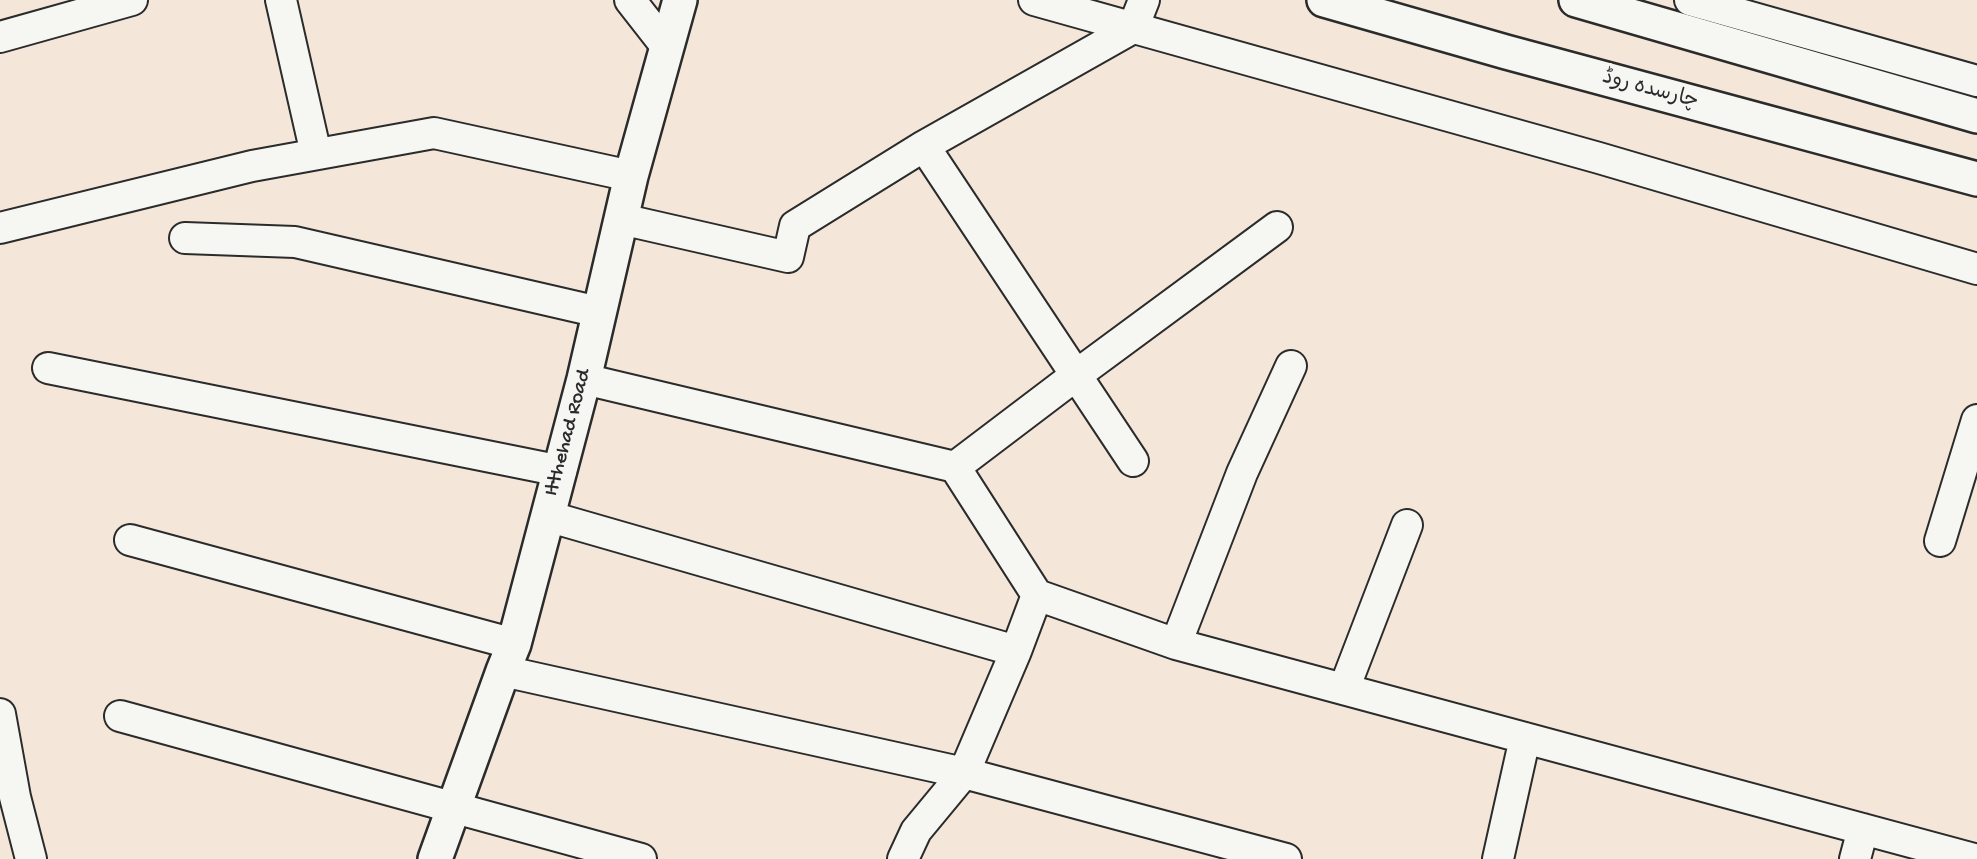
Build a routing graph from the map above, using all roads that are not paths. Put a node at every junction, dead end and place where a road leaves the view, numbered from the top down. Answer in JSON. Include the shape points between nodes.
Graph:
{"nodes":[{"id":1,"x":132,"y":0,"type":"edge"},
{"id":2,"x":280,"y":0,"type":"edge"},
{"id":3,"x":630,"y":0,"type":"edge"},
{"id":4,"x":680,"y":0,"type":"edge"},
{"id":5,"x":1034,"y":0,"type":"edge"},
{"id":6,"x":1144,"y":0,"type":"edge"},
{"id":7,"x":1324,"y":0,"type":"edge"},
{"id":8,"x":1576,"y":0,"type":"edge"},
{"id":9,"x":1690,"y":0,"type":"edge"},
{"id":10,"x":1133,"y":28,"type":"junction"},
{"id":11,"x":0,"y":37,"type":"edge"},
{"id":12,"x":666,"y":45,"type":"junction"},
{"id":13,"x":1977,"y":81,"type":"edge"},
{"id":14,"x":1977,"y":116,"type":"edge"},
{"id":15,"x":924,"y":146,"type":"junction"},
{"id":16,"x":316,"y":154,"type":"junction"},
{"id":17,"x":631,"y":176,"type":"junction"},
{"id":18,"x":1977,"y":178,"type":"edge"},
{"id":19,"x":621,"y":219,"type":"junction"},
{"id":20,"x":1277,"y":227,"type":"dead end"},
{"id":21,"x":0,"y":228,"type":"edge"},
{"id":22,"x":185,"y":238,"type":"dead end"},
{"id":23,"x":1977,"y":269,"type":"edge"},
{"id":24,"x":599,"y":312,"type":"junction"},
{"id":25,"x":1291,"y":366,"type":"dead end"},
{"id":26,"x":48,"y":368,"type":"dead end"},
{"id":27,"x":1075,"y":376,"type":"junction"},
{"id":28,"x":584,"y":379,"type":"junction"},
{"id":29,"x":1977,"y":420,"type":"edge"},
{"id":30,"x":1133,"y":461,"type":"dead end"},
{"id":31,"x":955,"y":467,"type":"junction"},
{"id":32,"x":561,"y":471,"type":"junction"},
{"id":33,"x":547,"y":516,"type":"junction"},
{"id":34,"x":1407,"y":525,"type":"dead end"},
{"id":35,"x":130,"y":540,"type":"dead end"},
{"id":36,"x":1940,"y":541,"type":"dead end"},
{"id":37,"x":1037,"y":595,"type":"junction"},
{"id":38,"x":1176,"y":644,"type":"junction"},
{"id":39,"x":1016,"y":651,"type":"junction"},
{"id":40,"x":508,"y":657,"type":"junction"},
{"id":41,"x":1344,"y":690,"type":"junction"},
{"id":42,"x":0,"y":714,"type":"edge"},
{"id":43,"x":120,"y":716,"type":"dead end"},
{"id":44,"x":1525,"y":738,"type":"junction"},
{"id":45,"x":964,"y":773,"type":"junction"},
{"id":46,"x":7,"y":799,"type":"edge"},
{"id":47,"x":453,"y":809,"type":"junction"},
{"id":48,"x":1863,"y":829,"type":"junction"},
{"id":49,"x":31,"y":859,"type":"edge"},
{"id":50,"x":435,"y":859,"type":"edge"},
{"id":51,"x":641,"y":859,"type":"edge"},
{"id":52,"x":903,"y":859,"type":"edge"},
{"id":53,"x":1286,"y":859,"type":"edge"},
{"id":54,"x":1498,"y":859,"type":"edge"},
{"id":55,"x":1855,"y":859,"type":"edge"},
{"id":56,"x":1974,"y":859,"type":"edge"}],
"edges":[{"from":1,"to":11,"type":"street"},
{"from":2,"to":16,"type":"street"},
{"from":3,"to":12,"type":"street"},
{"from":4,"to":12,"type":"main road","name":"Itthehad Road"},
{"from":5,"to":10,"type":"street"},
{"from":6,"to":10,"type":"street"},
{"from":7,"to":18,"type":"main road","name":"چارسدہ روڈ"},
{"from":8,"to":14,"type":"main road"},
{"from":9,"to":13,"type":"street"},
{"from":10,"to":15,"type":"street"},
{"from":10,"to":23,"type":"street"},
{"from":12,"to":17,"type":"main road","name":"Itthehad Road"},
{"from":15,"to":19,"type":"street","via":[[795,226],[788,257]]},
{"from":15,"to":27,"type":"street"},
{"from":16,"to":17,"type":"street","via":[[434,133]]},
{"from":16,"to":21,"type":"street"},
{"from":17,"to":19,"type":"main road","name":"Itthehad Road"},
{"from":19,"to":24,"type":"main road","name":"Itthehad Road"},
{"from":20,"to":27,"type":"street"},
{"from":22,"to":24,"type":"street","via":[[295,242]]},
{"from":24,"to":28,"type":"main road","name":"Itthehad Road"},
{"from":25,"to":38,"type":"street","via":[[1242,473]]},
{"from":26,"to":32,"type":"street"},
{"from":27,"to":30,"type":"street"},
{"from":27,"to":31,"type":"street"},
{"from":28,"to":31,"type":"street"},
{"from":28,"to":32,"type":"main road","name":"Itthehad Road"},
{"from":29,"to":36,"type":"street"},
{"from":31,"to":37,"type":"street"},
{"from":32,"to":33,"type":"main road","name":"Itthehad Road"},
{"from":33,"to":39,"type":"street"},
{"from":33,"to":40,"type":"main road","name":"Itthehad Road"},
{"from":34,"to":41,"type":"street"},
{"from":35,"to":40,"type":"street"},
{"from":37,"to":38,"type":"street"},
{"from":37,"to":39,"type":"street"},
{"from":38,"to":41,"type":"street"},
{"from":39,"to":45,"type":"street"},
{"from":40,"to":45,"type":"street"},
{"from":40,"to":47,"type":"main road","name":"Itthehad Road"},
{"from":41,"to":44,"type":"street"},
{"from":42,"to":46,"type":"street"},
{"from":43,"to":47,"type":"street"},
{"from":44,"to":48,"type":"street"},
{"from":44,"to":54,"type":"street"},
{"from":45,"to":52,"type":"street","via":[[916,831]]},
{"from":45,"to":53,"type":"street"},
{"from":46,"to":49,"type":"street"},
{"from":47,"to":50,"type":"main road","name":"Itthehad Road"},
{"from":47,"to":51,"type":"street"},
{"from":48,"to":55,"type":"street"},
{"from":48,"to":56,"type":"street"}]}
